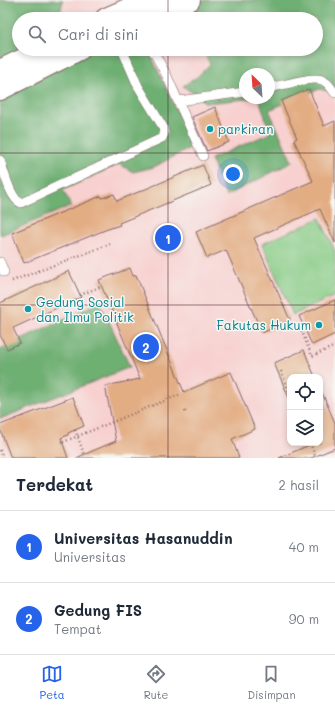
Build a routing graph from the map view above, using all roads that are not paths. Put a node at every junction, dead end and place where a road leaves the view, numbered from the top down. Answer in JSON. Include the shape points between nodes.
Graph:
{"nodes":[{"id":1,"x":186,"y":0,"type":"edge"},
{"id":2,"x":139,"y":10,"type":"edge"},
{"id":3,"x":31,"y":56,"type":"edge"},
{"id":4,"x":65,"y":56,"type":"edge"},
{"id":5,"x":125,"y":56,"type":"edge"},
{"id":6,"x":156,"y":56,"type":"edge"},
{"id":7,"x":0,"y":71,"type":"edge"},
{"id":8,"x":275,"y":87,"type":"edge"},
{"id":9,"x":0,"y":89,"type":"edge"},
{"id":10,"x":239,"y":93,"type":"edge"},
{"id":11,"x":335,"y":93,"type":"edge"},
{"id":12,"x":178,"y":101,"type":"junction"},
{"id":13,"x":203,"y":156,"type":"dead end"},
{"id":14,"x":0,"y":160,"type":"edge"},
{"id":15,"x":0,"y":262,"type":"edge"},
{"id":16,"x":4,"y":272,"type":"dead end"}],
"edges":[{"from":1,"to":2,"type":"street"},
{"from":3,"to":7,"type":"street"},
{"from":4,"to":9,"type":"street"},
{"from":5,"to":14,"type":"lane","via":[[138,86],[163,127],[162,138],[21,203],[13,197]]},
{"from":6,"to":12,"type":"lane"},
{"from":8,"to":11,"type":"lane","via":[[320,79]]},
{"from":10,"to":12,"type":"lane"},
{"from":12,"to":13,"type":"lane"},
{"from":15,"to":16,"type":"lane"}]}
